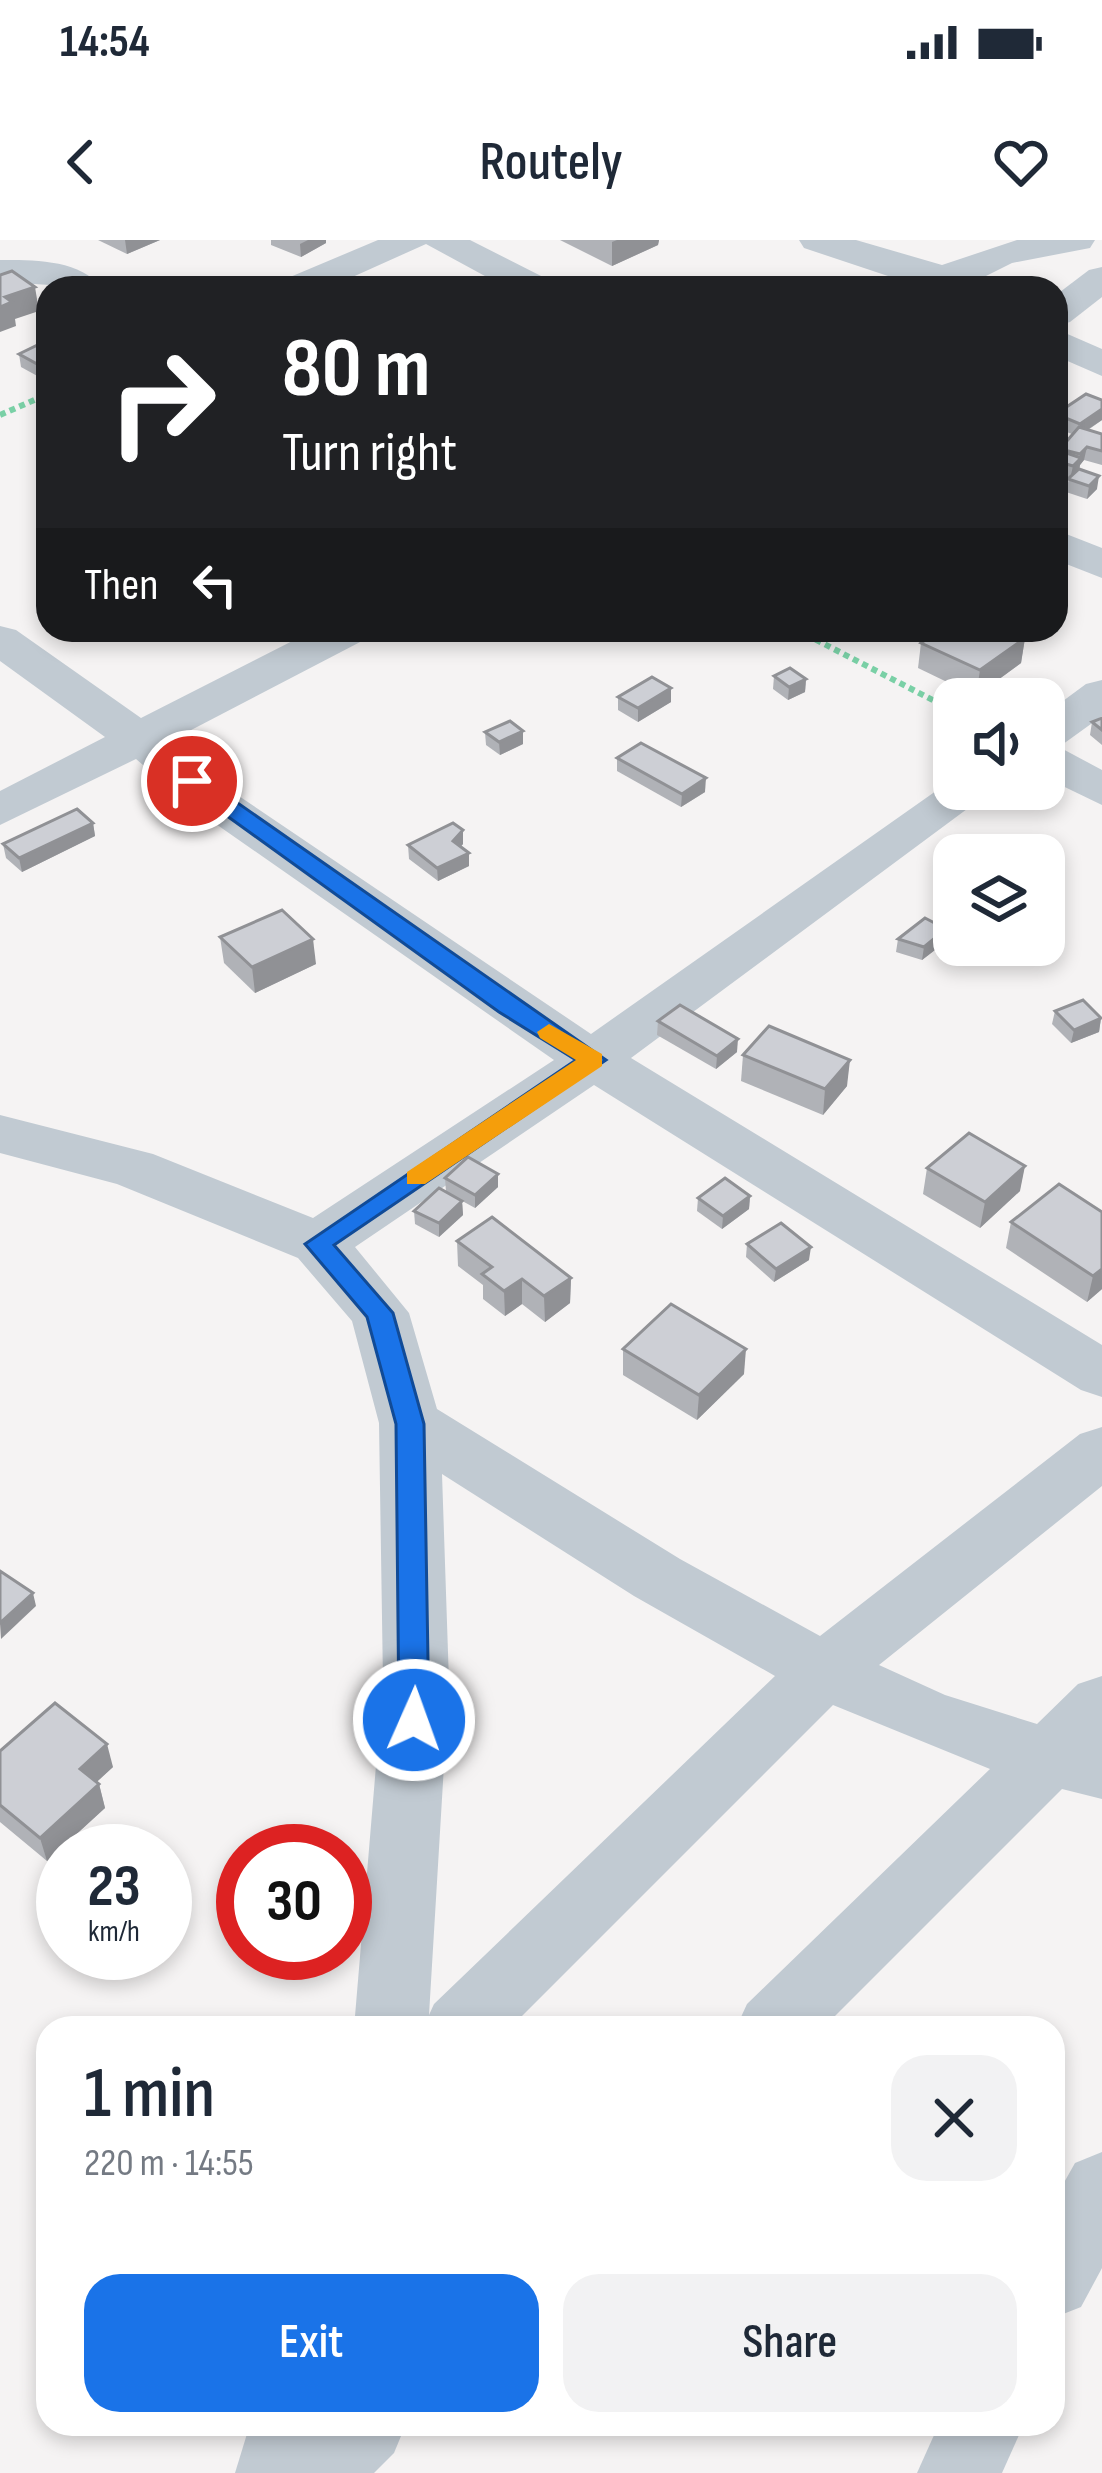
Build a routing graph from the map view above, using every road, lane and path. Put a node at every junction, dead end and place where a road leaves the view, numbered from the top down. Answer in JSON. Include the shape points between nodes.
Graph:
{"nodes":[{"id":1,"x":410,"y":240,"type":"edge"},
{"id":2,"x":442,"y":240,"type":"edge"},
{"id":3,"x":817,"y":240,"type":"edge"},
{"id":4,"x":1077,"y":240,"type":"edge"},
{"id":5,"x":0,"y":271,"type":"edge"},
{"id":6,"x":54,"y":276,"type":"edge"},
{"id":7,"x":324,"y":276,"type":"edge"},
{"id":8,"x":512,"y":276,"type":"edge"},
{"id":9,"x":923,"y":276,"type":"edge"},
{"id":10,"x":958,"y":276,"type":"edge"},
{"id":11,"x":1102,"y":278,"type":"edge"},
{"id":12,"x":1068,"y":305,"type":"edge"},
{"id":13,"x":1068,"y":347,"type":"edge"},
{"id":14,"x":1102,"y":364,"type":"edge"},
{"id":15,"x":36,"y":399,"type":"edge"},
{"id":16,"x":0,"y":415,"type":"edge"},
{"id":17,"x":1068,"y":549,"type":"edge"},
{"id":18,"x":1102,"y":565,"type":"edge"},
{"id":19,"x":0,"y":640,"type":"edge"},
{"id":20,"x":325,"y":642,"type":"edge"},
{"id":21,"x":820,"y":642,"type":"edge"},
{"id":22,"x":1102,"y":694,"type":"edge"},
{"id":23,"x":933,"y":700,"type":"edge"},
{"id":24,"x":1065,"y":721,"type":"edge"},
{"id":25,"x":138,"y":739,"type":"junction"},
{"id":26,"x":1065,"y":770,"type":"edge"},
{"id":27,"x":1102,"y":790,"type":"edge"},
{"id":28,"x":0,"y":810,"type":"edge"},
{"id":29,"x":940,"y":810,"type":"edge"},
{"id":30,"x":593,"y":1060,"type":"junction"},
{"id":31,"x":0,"y":1134,"type":"edge"},
{"id":32,"x":318,"y":1244,"type":"junction"},
{"id":33,"x":1102,"y":1374,"type":"edge"},
{"id":34,"x":410,"y":1424,"type":"junction"},
{"id":35,"x":1102,"y":1451,"type":"edge"},
{"id":36,"x":822,"y":1673,"type":"junction"},
{"id":37,"x":1102,"y":1705,"type":"edge"},
{"id":38,"x":1076,"y":1765,"type":"edge"},
{"id":39,"x":393,"y":2016,"type":"edge"},
{"id":40,"x":472,"y":2016,"type":"edge"},
{"id":41,"x":787,"y":2016,"type":"edge"},
{"id":42,"x":1102,"y":2190,"type":"edge"},
{"id":43,"x":1065,"y":2257,"type":"edge"},
{"id":44,"x":288,"y":2436,"type":"edge"},
{"id":45,"x":352,"y":2436,"type":"edge"},
{"id":46,"x":977,"y":2436,"type":"edge"},
{"id":47,"x":277,"y":2473,"type":"edge"},
{"id":48,"x":314,"y":2473,"type":"edge"},
{"id":49,"x":959,"y":2473,"type":"edge"}],
"edges":[{"from":1,"to":7,"type":"street"},
{"from":2,"to":8,"type":"street"},
{"from":3,"to":9,"type":"street"},
{"from":4,"to":10,"type":"street","via":[[1002,254]]},
{"from":5,"to":6,"type":"street"},
{"from":11,"to":12,"type":"street"},
{"from":13,"to":14,"type":"street"},
{"from":15,"to":16,"type":"path"},
{"from":17,"to":18,"type":"street"},
{"from":19,"to":25,"type":"street"},
{"from":20,"to":25,"type":"street"},
{"from":21,"to":23,"type":"path"},
{"from":22,"to":24,"type":"street"},
{"from":25,"to":28,"type":"street"},
{"from":25,"to":30,"type":"street","via":[[211,799]]},
{"from":26,"to":27,"type":"street"},
{"from":29,"to":30,"type":"street"},
{"from":30,"to":32,"type":"street"},
{"from":30,"to":33,"type":"street"},
{"from":31,"to":32,"type":"street","via":[[133,1168]]},
{"from":32,"to":34,"type":"street","via":[[379,1313]]},
{"from":34,"to":36,"type":"street"},
{"from":34,"to":39,"type":"street","via":[[416,1682]]},
{"from":35,"to":36,"type":"street"},
{"from":36,"to":38,"type":"street"},
{"from":36,"to":40,"type":"street"},
{"from":37,"to":38,"type":"street"},
{"from":38,"to":41,"type":"street"},
{"from":42,"to":43,"type":"street"},
{"from":44,"to":47,"type":"street"},
{"from":45,"to":48,"type":"street"},
{"from":46,"to":49,"type":"street"}]}
